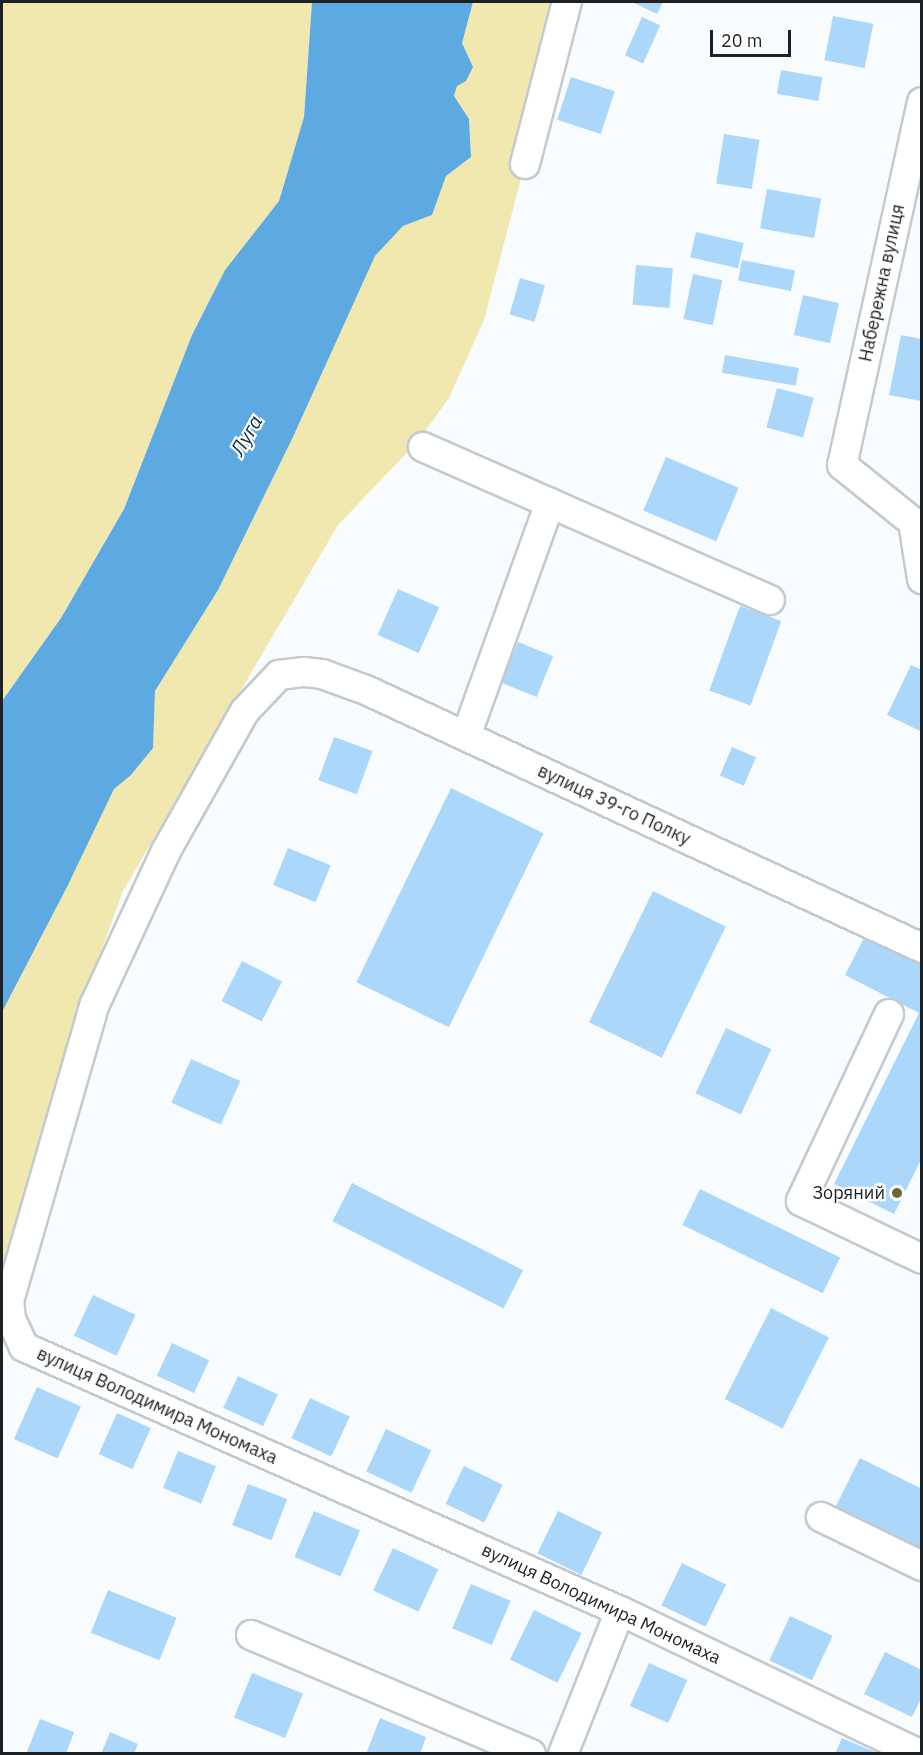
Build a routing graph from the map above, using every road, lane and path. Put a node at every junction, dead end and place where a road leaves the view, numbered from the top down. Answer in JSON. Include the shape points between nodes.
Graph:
{"nodes":[{"id":1,"x":567,"y":2,"type":"edge"},
{"id":2,"x":921,"y":102,"type":"edge"},
{"id":3,"x":525,"y":164,"type":"dead end"},
{"id":4,"x":423,"y":447,"type":"dead end"},
{"id":5,"x":550,"y":503,"type":"junction"},
{"id":6,"x":921,"y":579,"type":"edge"},
{"id":7,"x":770,"y":600,"type":"dead end"},
{"id":8,"x":304,"y":672,"type":"joint"},
{"id":9,"x":466,"y":736,"type":"junction"},
{"id":10,"x":921,"y":948,"type":"edge"},
{"id":11,"x":889,"y":1014,"type":"dead end"},
{"id":12,"x":921,"y":1259,"type":"edge"},
{"id":13,"x":821,"y":1518,"type":"dead end"},
{"id":14,"x":921,"y":1566,"type":"edge"},
{"id":15,"x":621,"y":1611,"type":"junction"},
{"id":16,"x":251,"y":1635,"type":"dead end"},
{"id":17,"x":531,"y":1754,"type":"edge"},
{"id":18,"x":562,"y":1754,"type":"edge"},
{"id":19,"x":919,"y":1754,"type":"edge"}],
"edges":[{"from":1,"to":3,"type":"street"},
{"from":2,"to":6,"type":"street","name":"Набережна вулиця","via":[[842,465],[913,522]]},
{"from":4,"to":5,"type":"street"},
{"from":5,"to":7,"type":"street"},
{"from":5,"to":9,"type":"street"},
{"from":8,"to":9,"type":"street","name":"вулиця 39-го Полку","via":[[322,674],[366,690]]},
{"from":8,"to":15,"type":"street","name":"вулиця Володимира Мономаха","via":[[279,675],[246,711],[166,851],[95,1004],[9,1301],[11,1319],[24,1347]]},
{"from":9,"to":10,"type":"street","name":"вулиця 39-го Полку"},
{"from":11,"to":12,"type":"street","via":[[801,1201]]},
{"from":13,"to":14,"type":"street"},
{"from":15,"to":18,"type":"street"},
{"from":15,"to":19,"type":"street","name":"вулиця Володимира Мономаха"},
{"from":16,"to":17,"type":"street"}]}
